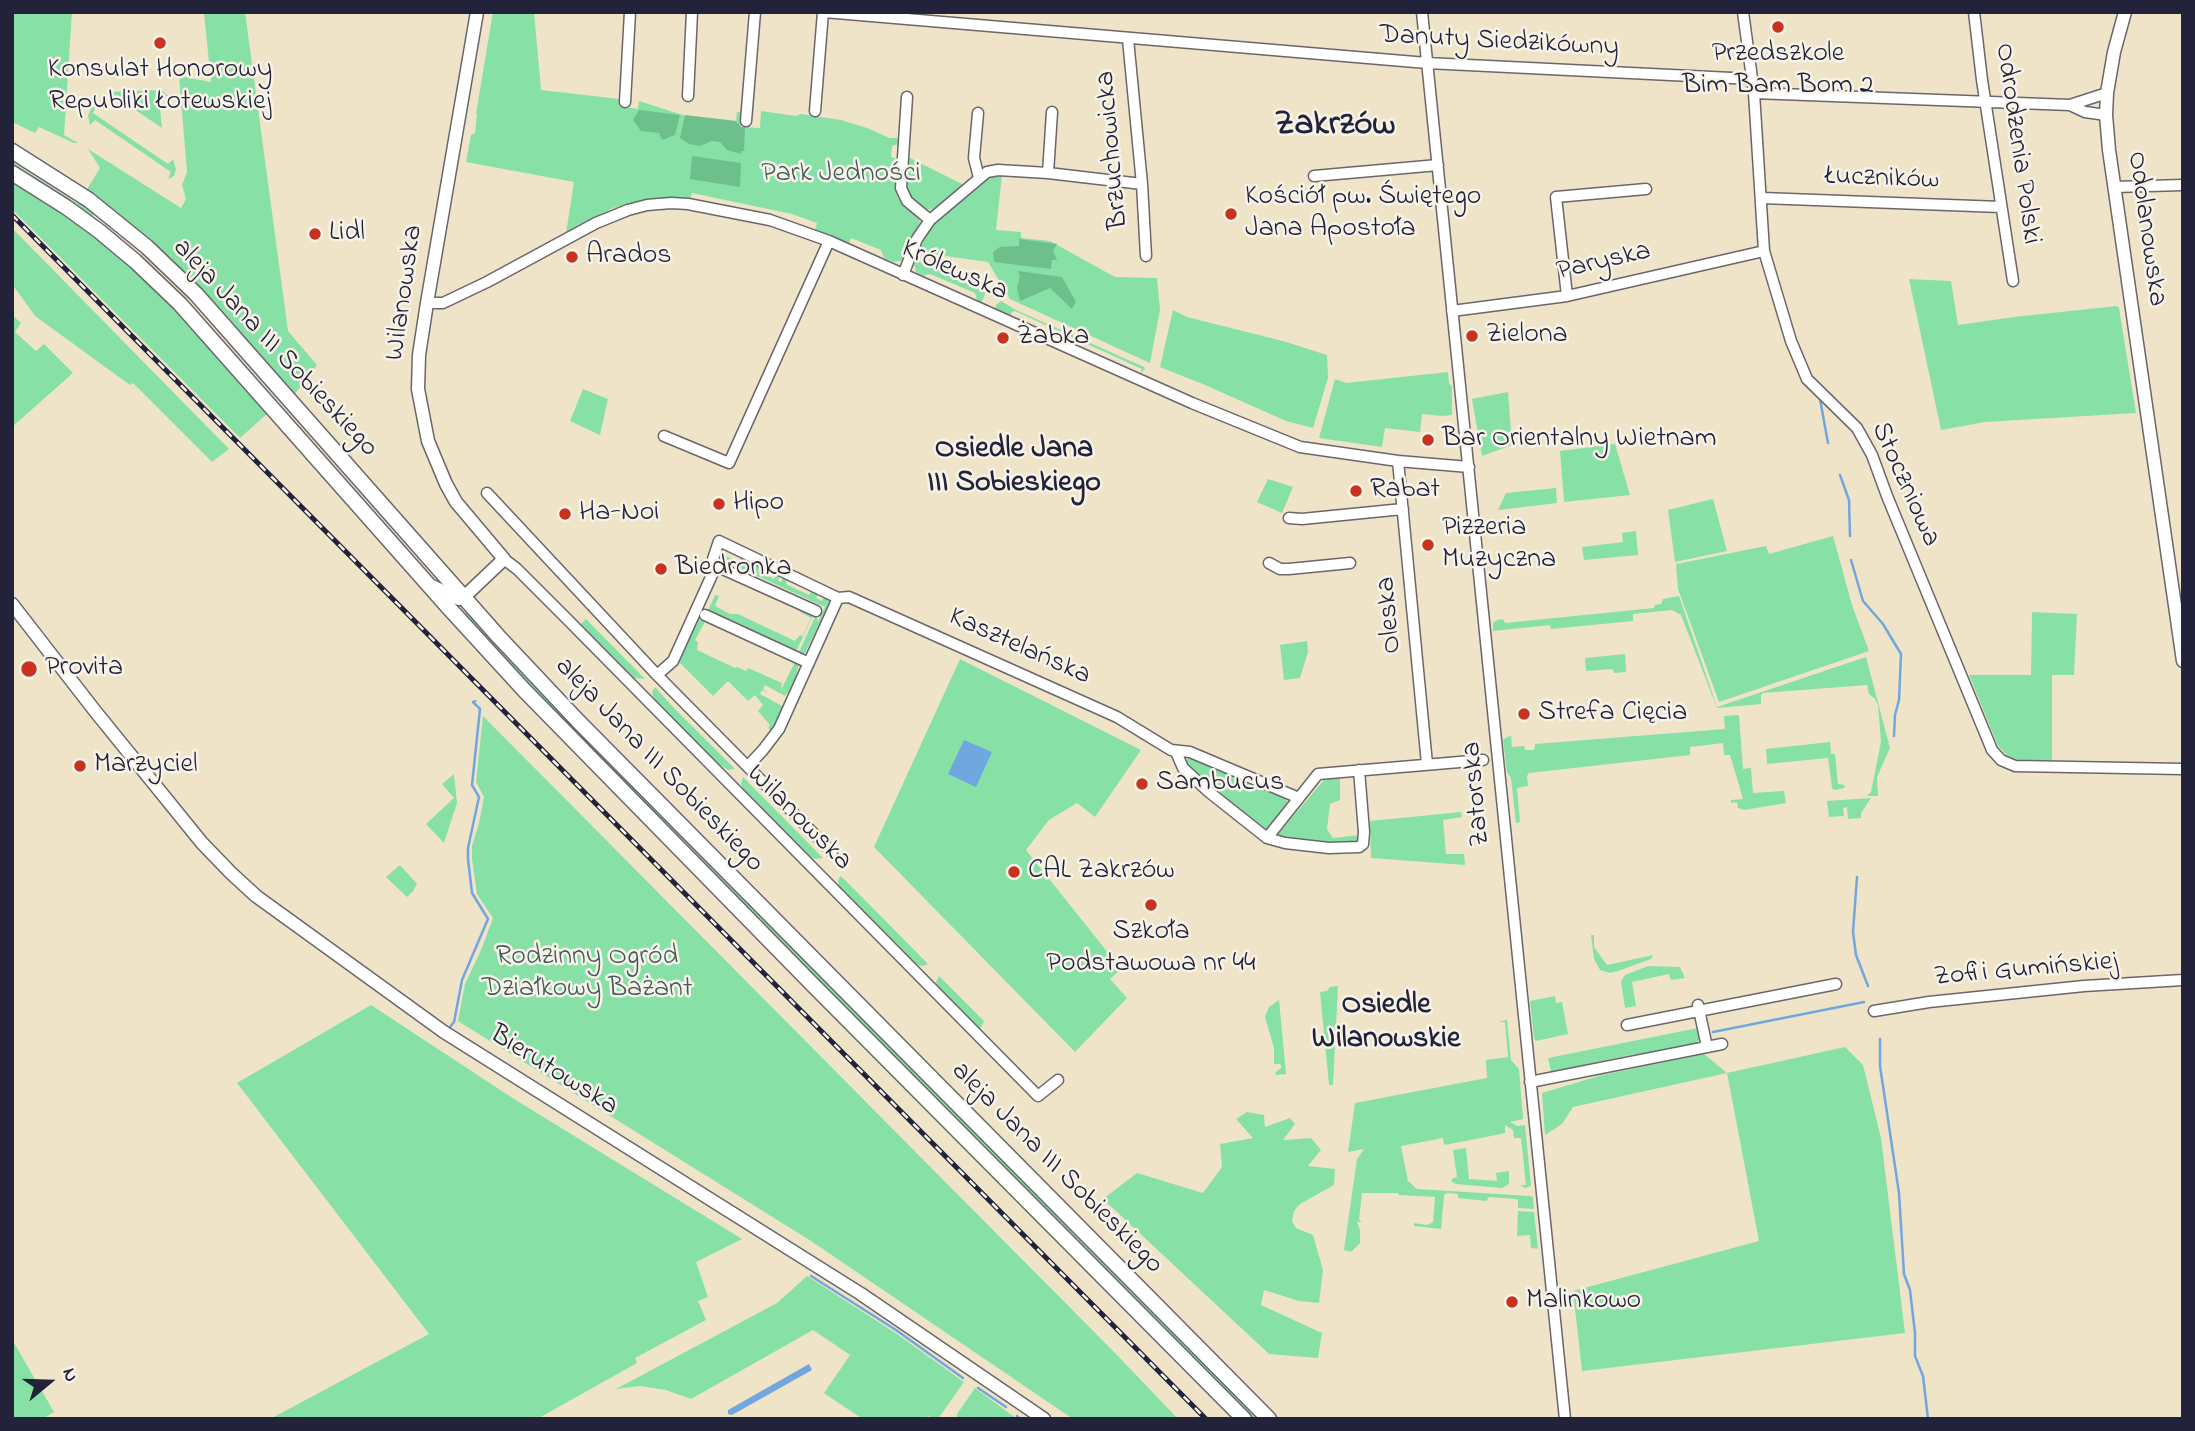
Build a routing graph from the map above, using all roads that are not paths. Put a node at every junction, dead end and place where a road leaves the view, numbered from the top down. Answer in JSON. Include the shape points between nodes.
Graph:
{"nodes":[{"id":1,"x":477,"y":12,"type":"edge"},
{"id":2,"x":630,"y":12,"type":"edge"},
{"id":3,"x":692,"y":12,"type":"edge"},
{"id":4,"x":755,"y":12,"type":"edge"},
{"id":5,"x":823,"y":12,"type":"edge"},
{"id":6,"x":1422,"y":12,"type":"edge"},
{"id":7,"x":1743,"y":12,"type":"edge"},
{"id":8,"x":1974,"y":12,"type":"edge"},
{"id":9,"x":2125,"y":12,"type":"edge"},
{"id":10,"x":865,"y":14,"type":"edge"},
{"id":11,"x":1128,"y":39,"type":"junction"},
{"id":12,"x":1427,"y":63,"type":"junction"},
{"id":13,"x":1752,"y":79,"type":"junction"},
{"id":14,"x":1754,"y":93,"type":"junction"},
{"id":15,"x":2107,"y":93,"type":"junction"},
{"id":16,"x":688,"y":96,"type":"dead end"},
{"id":17,"x":907,"y":97,"type":"dead end"},
{"id":18,"x":625,"y":102,"type":"dead end"},
{"id":19,"x":1986,"y":102,"type":"junction"},
{"id":20,"x":2070,"y":105,"type":"junction"},
{"id":21,"x":815,"y":111,"type":"dead end"},
{"id":22,"x":1052,"y":112,"type":"dead end"},
{"id":23,"x":978,"y":113,"type":"dead end"},
{"id":24,"x":2106,"y":115,"type":"junction"},
{"id":25,"x":746,"y":121,"type":"dead end"},
{"id":26,"x":12,"y":151,"type":"edge"},
{"id":27,"x":1438,"y":165,"type":"junction"},
{"id":28,"x":12,"y":173,"type":"edge"},
{"id":29,"x":1048,"y":173,"type":"junction"},
{"id":30,"x":1314,"y":176,"type":"dead end"},
{"id":31,"x":979,"y":178,"type":"junction"},
{"id":32,"x":1142,"y":184,"type":"junction"},
{"id":33,"x":2183,"y":185,"type":"edge"},
{"id":34,"x":2114,"y":187,"type":"junction"},
{"id":35,"x":1646,"y":189,"type":"dead end"},
{"id":36,"x":1762,"y":198,"type":"junction"},
{"id":37,"x":2001,"y":207,"type":"junction"},
{"id":38,"x":930,"y":220,"type":"junction"},
{"id":39,"x":829,"y":241,"type":"junction"},
{"id":40,"x":1764,"y":251,"type":"junction"},
{"id":41,"x":1146,"y":256,"type":"dead end"},
{"id":42,"x":903,"y":275,"type":"junction"},
{"id":43,"x":2013,"y":281,"type":"dead end"},
{"id":44,"x":1567,"y":296,"type":"junction"},
{"id":45,"x":427,"y":303,"type":"junction"},
{"id":46,"x":1452,"y":311,"type":"junction"},
{"id":47,"x":664,"y":436,"type":"dead end"},
{"id":48,"x":1398,"y":461,"type":"junction"},
{"id":49,"x":1469,"y":467,"type":"junction"},
{"id":50,"x":487,"y":493,"type":"dead end"},
{"id":51,"x":1404,"y":509,"type":"junction"},
{"id":52,"x":1289,"y":518,"type":"dead end"},
{"id":53,"x":504,"y":559,"type":"junction"},
{"id":54,"x":1269,"y":563,"type":"dead end"},
{"id":55,"x":1350,"y":563,"type":"dead end"},
{"id":56,"x":716,"y":566,"type":"junction"},
{"id":57,"x":426,"y":582,"type":"junction"},
{"id":58,"x":464,"y":597,"type":"junction"},
{"id":59,"x":838,"y":598,"type":"junction"},
{"id":60,"x":12,"y":604,"type":"edge"},
{"id":61,"x":817,"y":611,"type":"dead end"},
{"id":62,"x":705,"y":615,"type":"dead end"},
{"id":63,"x":2183,"y":661,"type":"edge"},
{"id":64,"x":809,"y":663,"type":"junction"},
{"id":65,"x":657,"y":675,"type":"junction"},
{"id":66,"x":1176,"y":752,"type":"junction"},
{"id":67,"x":1483,"y":760,"type":"dead end"},
{"id":68,"x":1427,"y":764,"type":"junction"},
{"id":69,"x":748,"y":766,"type":"junction"},
{"id":70,"x":2183,"y":769,"type":"edge"},
{"id":71,"x":1359,"y":771,"type":"junction"},
{"id":72,"x":1298,"y":798,"type":"junction"},
{"id":73,"x":1267,"y":838,"type":"junction"},
{"id":74,"x":832,"y":852,"type":"dead end"},
{"id":75,"x":2183,"y":980,"type":"edge"},
{"id":76,"x":1836,"y":984,"type":"dead end"},
{"id":77,"x":1699,"y":1008,"type":"junction"},
{"id":78,"x":1874,"y":1012,"type":"dead end"},
{"id":79,"x":1627,"y":1025,"type":"dead end"},
{"id":80,"x":1722,"y":1044,"type":"dead end"},
{"id":81,"x":1707,"y":1047,"type":"junction"},
{"id":82,"x":1058,"y":1080,"type":"dead end"},
{"id":83,"x":1530,"y":1082,"type":"junction"},
{"id":84,"x":1044,"y":1419,"type":"edge"},
{"id":85,"x":1244,"y":1419,"type":"edge"},
{"id":86,"x":1269,"y":1419,"type":"edge"},
{"id":87,"x":1565,"y":1419,"type":"edge"}],
"edges":[{"from":1,"to":45,"type":"street","name":"Wilanowska"},
{"from":2,"to":18,"type":"street"},
{"from":3,"to":16,"type":"street"},
{"from":4,"to":25,"type":"street"},
{"from":5,"to":10,"type":"street","name":"Danuty Siedzikówny"},
{"from":5,"to":21,"type":"street"},
{"from":6,"to":12,"type":"street","name":"Zatorska"},
{"from":7,"to":13,"type":"street","name":"Stoczniowa"},
{"from":8,"to":19,"type":"street","name":"Odrodzenia Polski"},
{"from":9,"to":15,"type":"street","name":"Odolanowska"},
{"from":10,"to":11,"type":"street","name":"Danuty Siedzikówny"},
{"from":11,"to":12,"type":"street","name":"Danuty Siedzikówny"},
{"from":11,"to":32,"type":"street","name":"Brzuchowicka"},
{"from":12,"to":13,"type":"street","name":"Danuty Siedzikówny"},
{"from":12,"to":27,"type":"street","name":"Zatorska"},
{"from":13,"to":14,"type":"street","name":"Stoczniowa"},
{"from":14,"to":19,"type":"street"},
{"from":14,"to":36,"type":"street","name":"Stoczniowa"},
{"from":15,"to":20,"type":"street"},
{"from":15,"to":24,"type":"street","name":"Odolanowska"},
{"from":17,"to":38,"type":"street","via":[[901,188],[907,201]]},
{"from":19,"to":20,"type":"street"},
{"from":19,"to":37,"type":"street","name":"Odrodzenia Polski"},
{"from":20,"to":24,"type":"street"},
{"from":22,"to":29,"type":"street"},
{"from":23,"to":31,"type":"street","via":[[974,158]]},
{"from":24,"to":34,"type":"street","name":"Odolanowska"},
{"from":26,"to":58,"type":"main road","name":"aleja Jana III Sobieskiego","via":[[97,206],[196,294]]},
{"from":27,"to":30,"type":"street"},
{"from":27,"to":46,"type":"street","name":"Zatorska"},
{"from":28,"to":57,"type":"main road","name":"aleja Jana III Sobieskiego","via":[[89,224],[180,304]]},
{"from":29,"to":31,"type":"street","via":[[998,170]]},
{"from":29,"to":32,"type":"street"},
{"from":31,"to":38,"type":"street"},
{"from":32,"to":41,"type":"street","name":"Brzuchowicka"},
{"from":33,"to":34,"type":"street"},
{"from":34,"to":63,"type":"street","name":"Odolanowska"},
{"from":35,"to":44,"type":"street","via":[[1556,197]]},
{"from":36,"to":37,"type":"street","name":"Łuczników"},
{"from":36,"to":40,"type":"street","name":"Stoczniowa"},
{"from":37,"to":43,"type":"street","name":"Odrodzenia Polski"},
{"from":38,"to":42,"type":"street"},
{"from":39,"to":42,"type":"street","name":"Królewska"},
{"from":39,"to":45,"type":"street","name":"Królewska","via":[[740,214],[688,204],[647,205],[596,223],[443,303]]},
{"from":39,"to":47,"type":"street","via":[[729,463]]},
{"from":40,"to":44,"type":"street","name":"Paryska"},
{"from":40,"to":70,"type":"street","name":"Stoczniowa","via":[[1800,366],[1811,385],[1857,428],[1872,455],[1989,743],[2001,761],[2036,768]]},
{"from":42,"to":48,"type":"street","name":"Królewska","via":[[1300,447]]},
{"from":44,"to":46,"type":"street","name":"Paryska"},
{"from":45,"to":53,"type":"street","name":"Wilanowska","via":[[418,389],[428,441],[456,502]]},
{"from":46,"to":49,"type":"street","name":"Zatorska"},
{"from":48,"to":49,"type":"street","name":"Królewska"},
{"from":48,"to":51,"type":"street","name":"Oleska"},
{"from":49,"to":83,"type":"street","name":"Zatorska"},
{"from":50,"to":65,"type":"street"},
{"from":51,"to":52,"type":"street"},
{"from":51,"to":68,"type":"street","name":"Oleska"},
{"from":53,"to":58,"type":"street"},
{"from":53,"to":82,"type":"street","name":"Wilanowska","via":[[1038,1096]]},
{"from":54,"to":55,"type":"street","via":[[1280,569]]},
{"from":56,"to":59,"type":"street","name":"Kasztelańska","via":[[713,559],[719,541]]},
{"from":56,"to":61,"type":"street"},
{"from":56,"to":65,"type":"street","via":[[673,661]]},
{"from":57,"to":58,"type":"street","via":[[452,597]]},
{"from":57,"to":85,"type":"main road","name":"aleja Jana III Sobieskiego","via":[[621,790]]},
{"from":58,"to":86,"type":"main road","name":"aleja Jana III Sobieskiego","via":[[617,761]]},
{"from":59,"to":64,"type":"street"},
{"from":59,"to":66,"type":"street","name":"Kasztelańska","via":[[849,597],[1117,717]]},
{"from":60,"to":84,"type":"street","name":"Bierutowska","via":[[195,835],[256,896],[444,1032],[862,1294]]},
{"from":62,"to":64,"type":"street"},
{"from":64,"to":69,"type":"street","via":[[779,729]]},
{"from":65,"to":69,"type":"street"},
{"from":66,"to":72,"type":"street","name":"Kasztelańska","via":[[1190,752]]},
{"from":66,"to":73,"type":"street","name":"Kasztelańska","via":[[1183,768]]},
{"from":67,"to":68,"type":"street"},
{"from":68,"to":71,"type":"street"},
{"from":69,"to":74,"type":"street"},
{"from":71,"to":72,"type":"street","via":[[1318,774]]},
{"from":71,"to":73,"type":"street","via":[[1364,832],[1359,847],[1329,848]]},
{"from":72,"to":73,"type":"street"},
{"from":75,"to":78,"type":"street","name":"Zofii Gumińskiej","via":[[1929,1002]]},
{"from":76,"to":77,"type":"street"},
{"from":77,"to":79,"type":"street"},
{"from":77,"to":81,"type":"street"},
{"from":80,"to":81,"type":"street"},
{"from":81,"to":83,"type":"street"},
{"from":83,"to":87,"type":"street","name":"Zatorska"}]}
